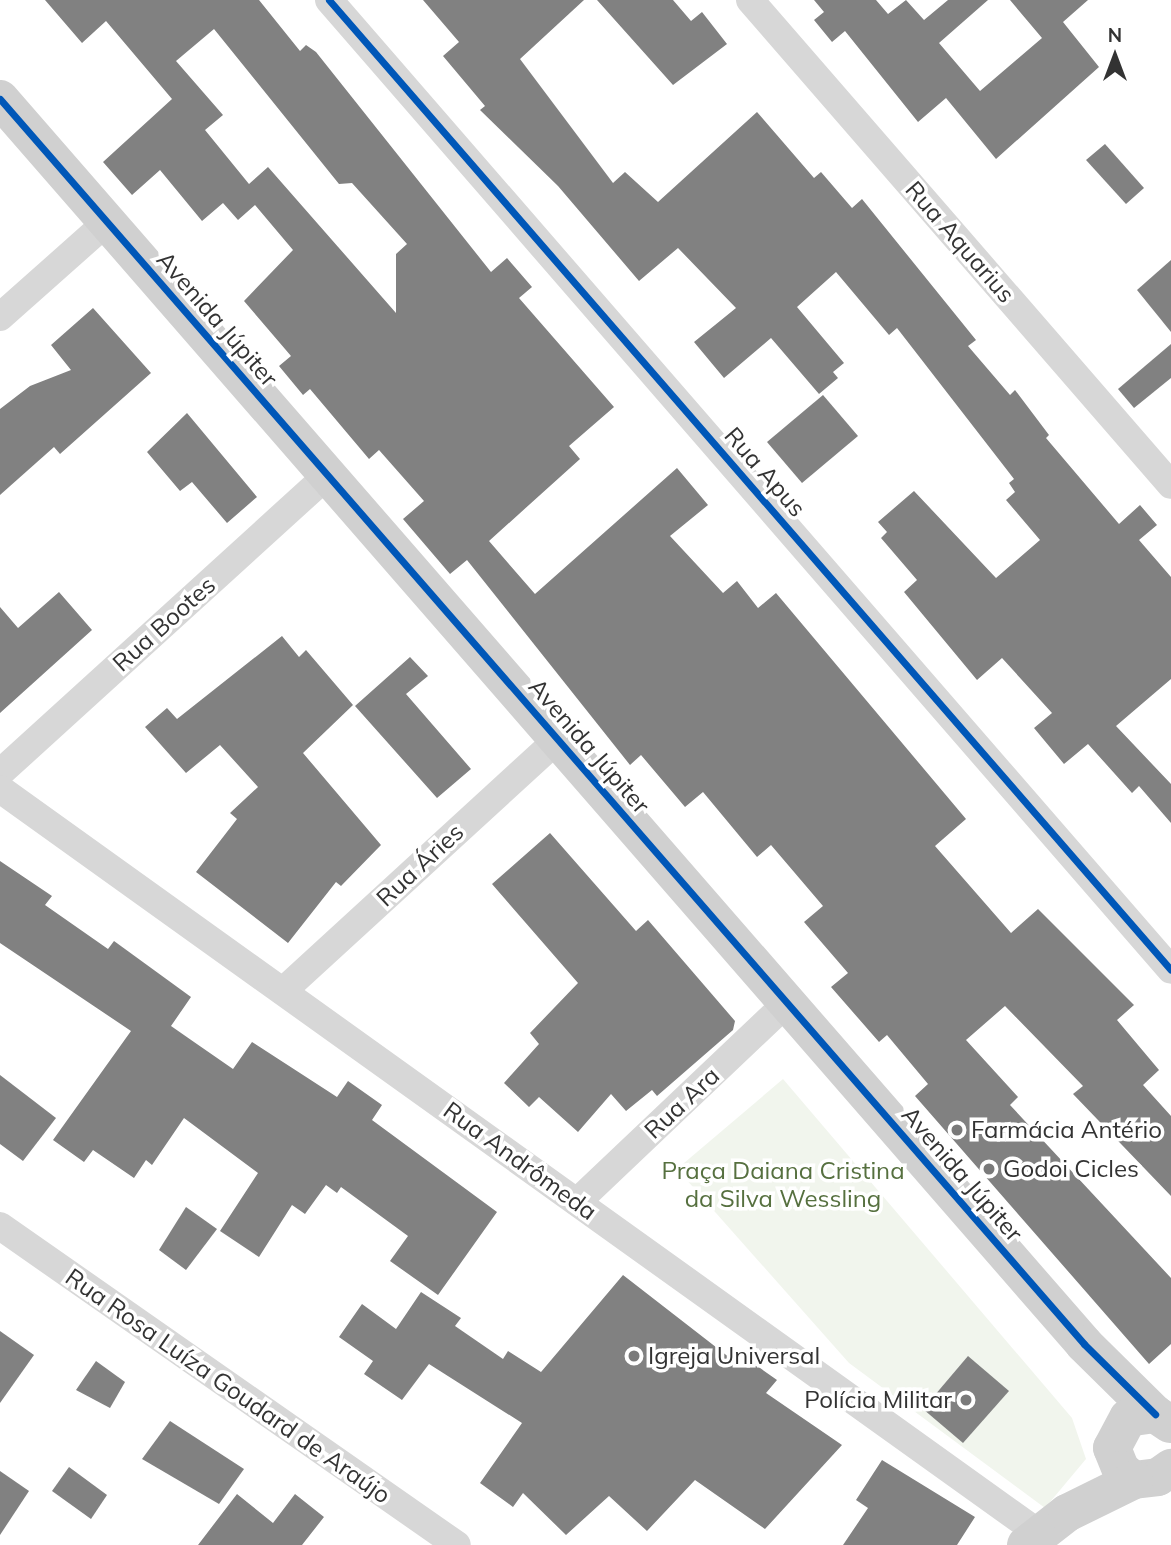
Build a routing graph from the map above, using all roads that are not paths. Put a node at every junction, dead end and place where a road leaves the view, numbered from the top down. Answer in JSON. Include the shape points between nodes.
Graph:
{"nodes":[{"id":1,"x":329,"y":0,"type":"edge"},
{"id":2,"x":750,"y":0,"type":"edge"},
{"id":3,"x":0,"y":99,"type":"edge"},
{"id":4,"x":107,"y":222,"type":"junction"},
{"id":5,"x":0,"y":317,"type":"edge"},
{"id":6,"x":327,"y":475,"type":"junction"},
{"id":7,"x":1171,"y":485,"type":"edge"},
{"id":8,"x":558,"y":740,"type":"junction"},
{"id":9,"x":0,"y":773,"type":"edge"},
{"id":10,"x":0,"y":789,"type":"edge"},
{"id":11,"x":1171,"y":970,"type":"edge"},
{"id":12,"x":283,"y":991,"type":"junction"},
{"id":13,"x":787,"y":1003,"type":"junction"},
{"id":14,"x":576,"y":1202,"type":"junction"},
{"id":15,"x":0,"y":1226,"type":"edge"},
{"id":16,"x":1084,"y":1344,"type":"junction"},
{"id":17,"x":1166,"y":1420,"type":"edge"},
{"id":18,"x":1120,"y":1459,"type":"junction"},
{"id":19,"x":1171,"y":1468,"type":"edge"},
{"id":20,"x":1044,"y":1531,"type":"edge"},
{"id":21,"x":457,"y":1545,"type":"edge"}],
"edges":[{"from":1,"to":11,"type":"street","name":"Rua Apus"},
{"from":2,"to":7,"type":"street","name":"Rua Aquarius"},
{"from":3,"to":4,"type":"main road","name":"Avenida Júpiter"},
{"from":4,"to":5,"type":"street"},
{"from":4,"to":6,"type":"main road","name":"Avenida Júpiter"},
{"from":6,"to":8,"type":"main road","name":"Avenida Júpiter"},
{"from":6,"to":9,"type":"street","name":"Rua Bootes"},
{"from":8,"to":12,"type":"street","name":"Rua Áries"},
{"from":8,"to":13,"type":"main road","name":"Avenida Júpiter"},
{"from":10,"to":12,"type":"street","name":"Rua Andrômeda"},
{"from":12,"to":14,"type":"street","name":"Rua Andrômeda"},
{"from":13,"to":14,"type":"street","name":"Rua Ara"},
{"from":13,"to":16,"type":"main road","name":"Avenida Júpiter"},
{"from":14,"to":20,"type":"street","name":"Rua Andrômeda"},
{"from":15,"to":21,"type":"street","name":"Rua Rosa Luíza Goudard de Araújo"},
{"from":16,"to":17,"type":"main road","name":"Avenida Júpiter"},
{"from":16,"to":18,"type":"main road","name":"Avenida Júpiter"},
{"from":17,"to":18,"type":"main road","via":[[1128,1418]]},
{"from":18,"to":19,"type":"main road","via":[[1158,1478]]},
{"from":18,"to":20,"type":"main road"}]}
